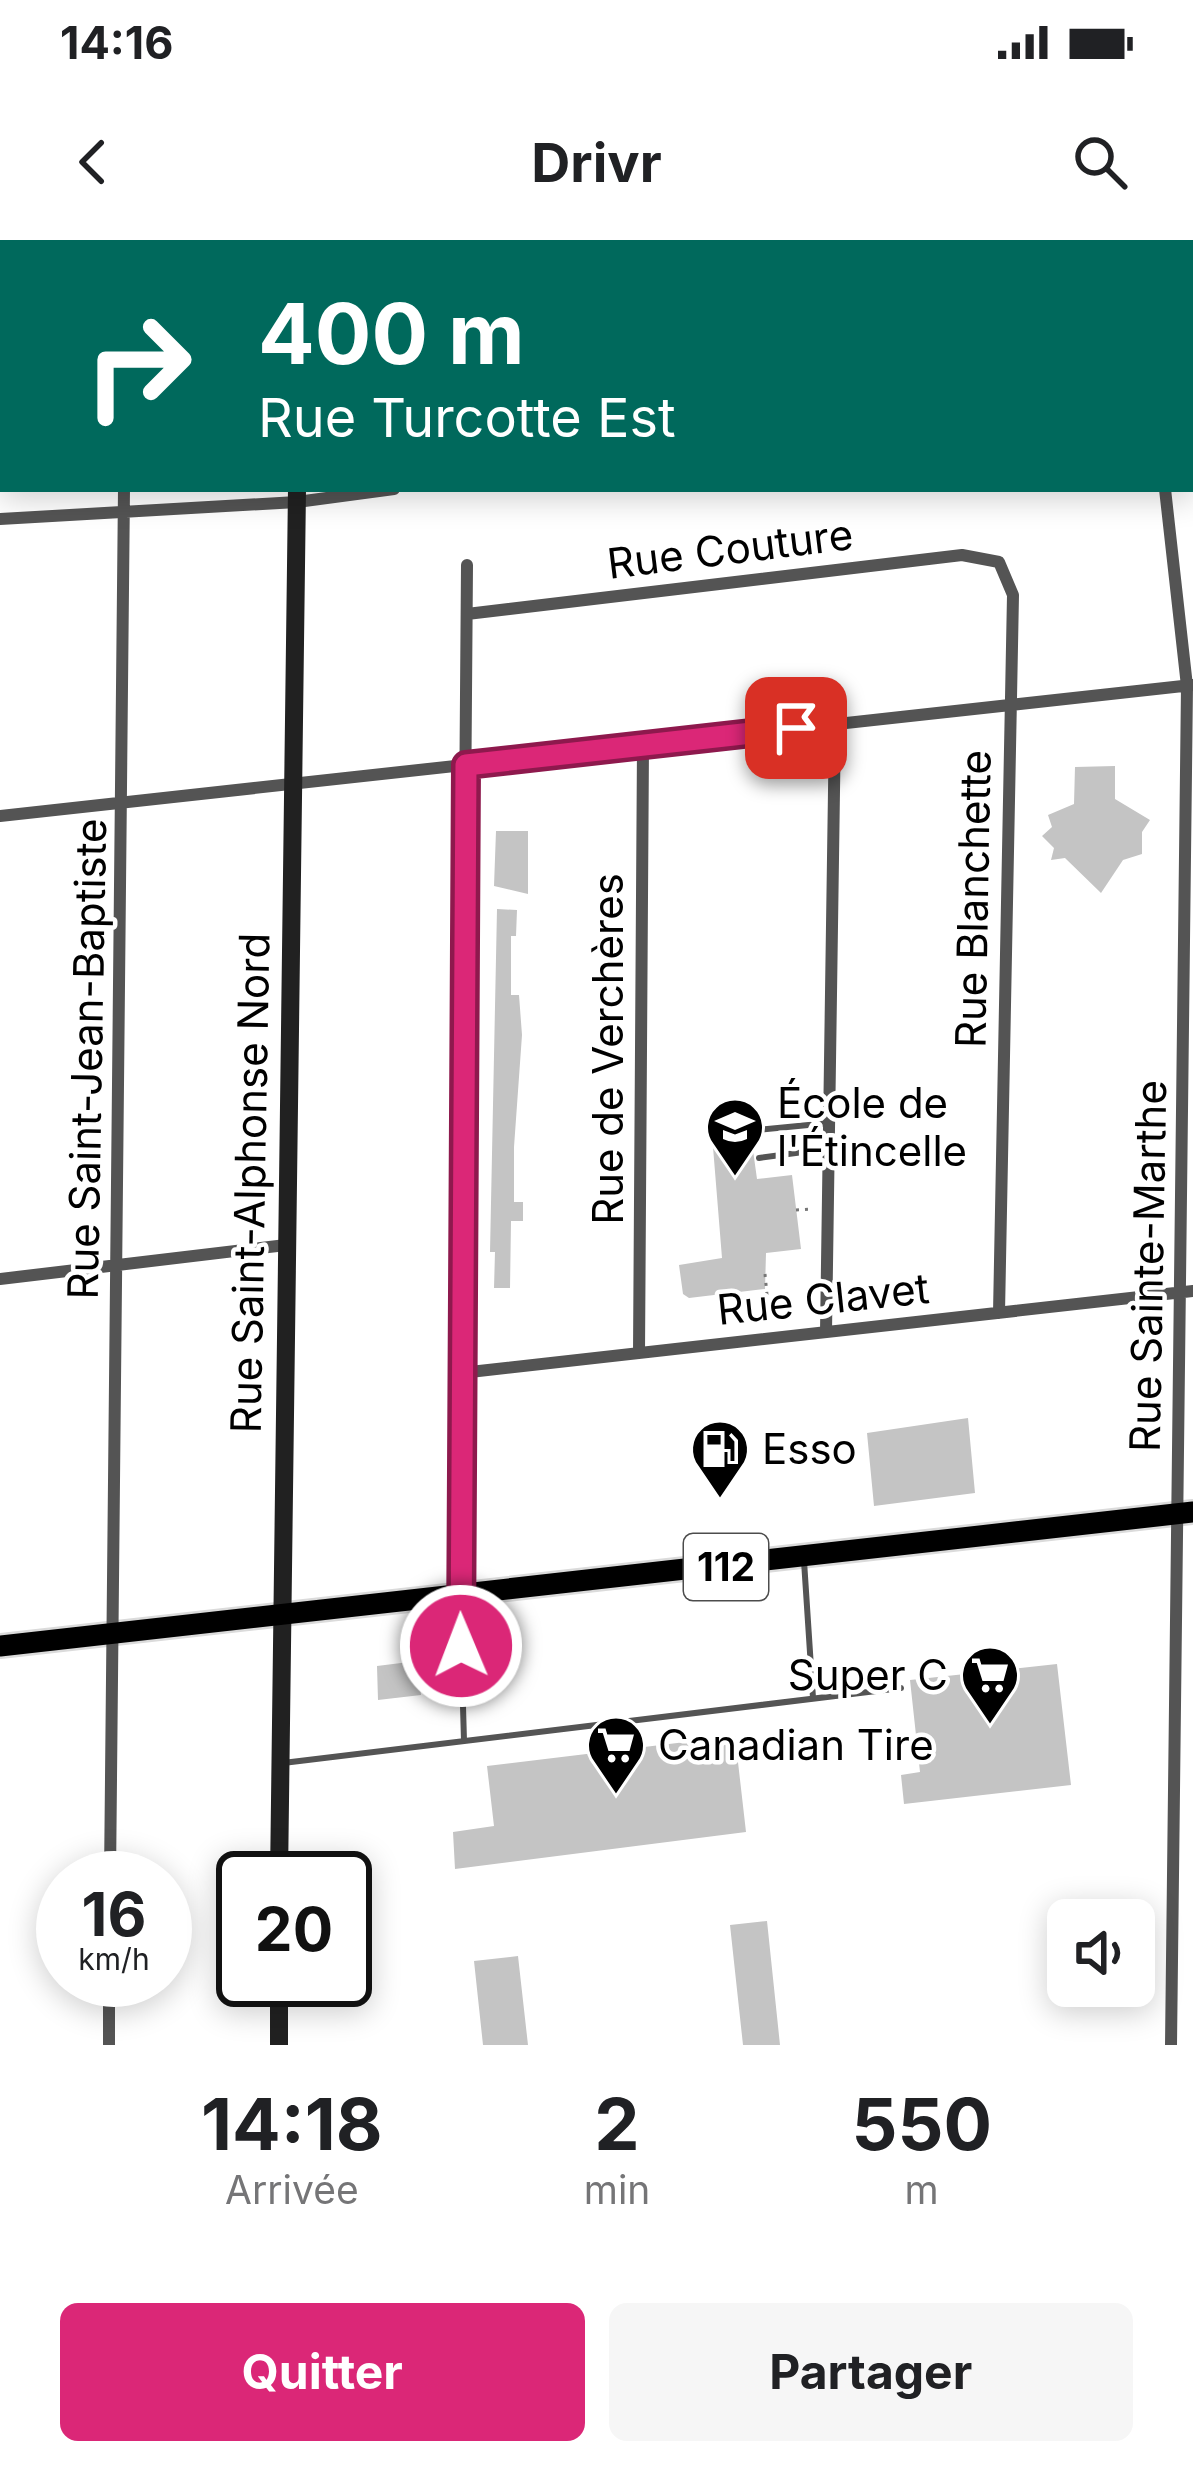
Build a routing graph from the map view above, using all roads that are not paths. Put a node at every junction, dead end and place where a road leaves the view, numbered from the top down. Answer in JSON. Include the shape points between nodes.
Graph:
{"nodes":[{"id":1,"x":124,"y":492,"type":"edge"},
{"id":2,"x":352,"y":492,"type":"edge"},
{"id":3,"x":1165,"y":492,"type":"edge"},
{"id":4,"x":297,"y":496,"type":"edge"},
{"id":5,"x":124,"y":512,"type":"junction"},
{"id":6,"x":0,"y":519,"type":"edge"},
{"id":7,"x":1000,"y":562,"type":"joint"},
{"id":8,"x":467,"y":565,"type":"dead end"},
{"id":9,"x":467,"y":614,"type":"junction"},
{"id":10,"x":1190,"y":685,"type":"edge"},
{"id":11,"x":1008,"y":704,"type":"junction"},
{"id":12,"x":835,"y":723,"type":"junction"},
{"id":13,"x":643,"y":745,"type":"junction"},
{"id":14,"x":466,"y":765,"type":"junction"},
{"id":15,"x":290,"y":782,"type":"junction"},
{"id":16,"x":123,"y":806,"type":"junction"},
{"id":17,"x":0,"y":816,"type":"edge"},
{"id":18,"x":1188,"y":903,"type":"edge"},
{"id":19,"x":829,"y":1123,"type":"junction"},
{"id":20,"x":757,"y":1130,"type":"dead end"},
{"id":21,"x":829,"y":1149,"type":"junction"},
{"id":22,"x":759,"y":1158,"type":"dead end"},
{"id":23,"x":286,"y":1245,"type":"junction"},
{"id":24,"x":119,"y":1266,"type":"junction"},
{"id":25,"x":0,"y":1280,"type":"edge"},
{"id":26,"x":1186,"y":1292,"type":"edge"},
{"id":27,"x":1000,"y":1313,"type":"junction"},
{"id":28,"x":826,"y":1332,"type":"junction"},
{"id":29,"x":639,"y":1353,"type":"junction"},
{"id":30,"x":461,"y":1373,"type":"junction"},
{"id":31,"x":1185,"y":1513,"type":"edge"},
{"id":32,"x":804,"y":1558,"type":"junction"},
{"id":33,"x":459,"y":1598,"type":"junction"},
{"id":34,"x":281,"y":1612,"type":"junction"},
{"id":35,"x":112,"y":1630,"type":"junction"},
{"id":36,"x":0,"y":1646,"type":"edge"},
{"id":37,"x":901,"y":1688,"type":"dead end"},
{"id":38,"x":813,"y":1699,"type":"junction"},
{"id":39,"x":464,"y":1741,"type":"junction"},
{"id":40,"x":280,"y":1763,"type":"junction"},
{"id":41,"x":110,"y":1851,"type":"edge"},
{"id":42,"x":279,"y":1851,"type":"edge"},
{"id":43,"x":109,"y":2007,"type":"edge"},
{"id":44,"x":279,"y":2007,"type":"edge"},
{"id":45,"x":109,"y":2045,"type":"edge"},
{"id":46,"x":279,"y":2045,"type":"edge"},
{"id":47,"x":1171,"y":2045,"type":"edge"}],
"edges":[{"from":1,"to":5,"type":"street","name":"Rue Saint-Jean-Baptiste"},
{"from":2,"to":4,"type":"street"},
{"from":3,"to":10,"type":"street","name":"Rue Sainte-Marthe"},
{"from":4,"to":5,"type":"street"},
{"from":4,"to":15,"type":"main road","name":"Rue Saint-Alphonse Nord"},
{"from":5,"to":6,"type":"street"},
{"from":5,"to":16,"type":"street","name":"Rue Saint-Jean-Baptiste"},
{"from":7,"to":9,"type":"street","name":"Rue Couture","via":[[962,555]]},
{"from":7,"to":11,"type":"street","name":"Rue Blanchette","via":[[1013,596]]},
{"from":8,"to":9,"type":"street"},
{"from":9,"to":14,"type":"street"},
{"from":10,"to":11,"type":"street"},
{"from":10,"to":18,"type":"street","name":"Rue Sainte-Marthe"},
{"from":11,"to":12,"type":"street"},
{"from":11,"to":27,"type":"street","name":"Rue Blanchette"},
{"from":12,"to":13,"type":"street"},
{"from":12,"to":19,"type":"street"},
{"from":13,"to":14,"type":"street"},
{"from":13,"to":29,"type":"street","name":"Rue de Verchères"},
{"from":14,"to":15,"type":"street"},
{"from":14,"to":30,"type":"street"},
{"from":15,"to":16,"type":"street"},
{"from":15,"to":23,"type":"main road","name":"Rue Saint-Alphonse Nord"},
{"from":16,"to":17,"type":"street"},
{"from":16,"to":24,"type":"street","name":"Rue Saint-Jean-Baptiste"},
{"from":18,"to":26,"type":"street","name":"Rue Sainte-Marthe"},
{"from":19,"to":20,"type":"lane"},
{"from":19,"to":21,"type":"street"},
{"from":21,"to":22,"type":"lane"},
{"from":21,"to":28,"type":"street"},
{"from":23,"to":24,"type":"street"},
{"from":23,"to":34,"type":"main road","name":"Rue Saint-Alphonse Nord"},
{"from":24,"to":25,"type":"street"},
{"from":24,"to":35,"type":"street","name":"Rue Saint-Jean-Baptiste"},
{"from":26,"to":27,"type":"street","name":"Rue Clavet"},
{"from":26,"to":31,"type":"street","name":"Rue Sainte-Marthe"},
{"from":27,"to":28,"type":"street","name":"Rue Clavet"},
{"from":28,"to":29,"type":"street","name":"Rue Clavet"},
{"from":29,"to":30,"type":"street","name":"Rue Clavet"},
{"from":30,"to":33,"type":"street"},
{"from":31,"to":32,"type":"main road","number":"112"},
{"from":31,"to":47,"type":"street","name":"Rue Sainte-Marthe"},
{"from":32,"to":33,"type":"main road","number":"112"},
{"from":32,"to":38,"type":"lane"},
{"from":33,"to":34,"type":"main road","number":"112"},
{"from":33,"to":39,"type":"lane"},
{"from":34,"to":35,"type":"main road","number":"112"},
{"from":34,"to":40,"type":"main road","name":"Rue Saint-Alphonse Nord"},
{"from":35,"to":36,"type":"main road","number":"112"},
{"from":35,"to":41,"type":"street","name":"Rue Saint-Jean-Baptiste"},
{"from":37,"to":38,"type":"lane"},
{"from":38,"to":39,"type":"lane"},
{"from":39,"to":40,"type":"lane"},
{"from":40,"to":42,"type":"main road","name":"Rue Saint-Alphonse Nord"},
{"from":43,"to":45,"type":"street"},
{"from":44,"to":46,"type":"main road"}]}
